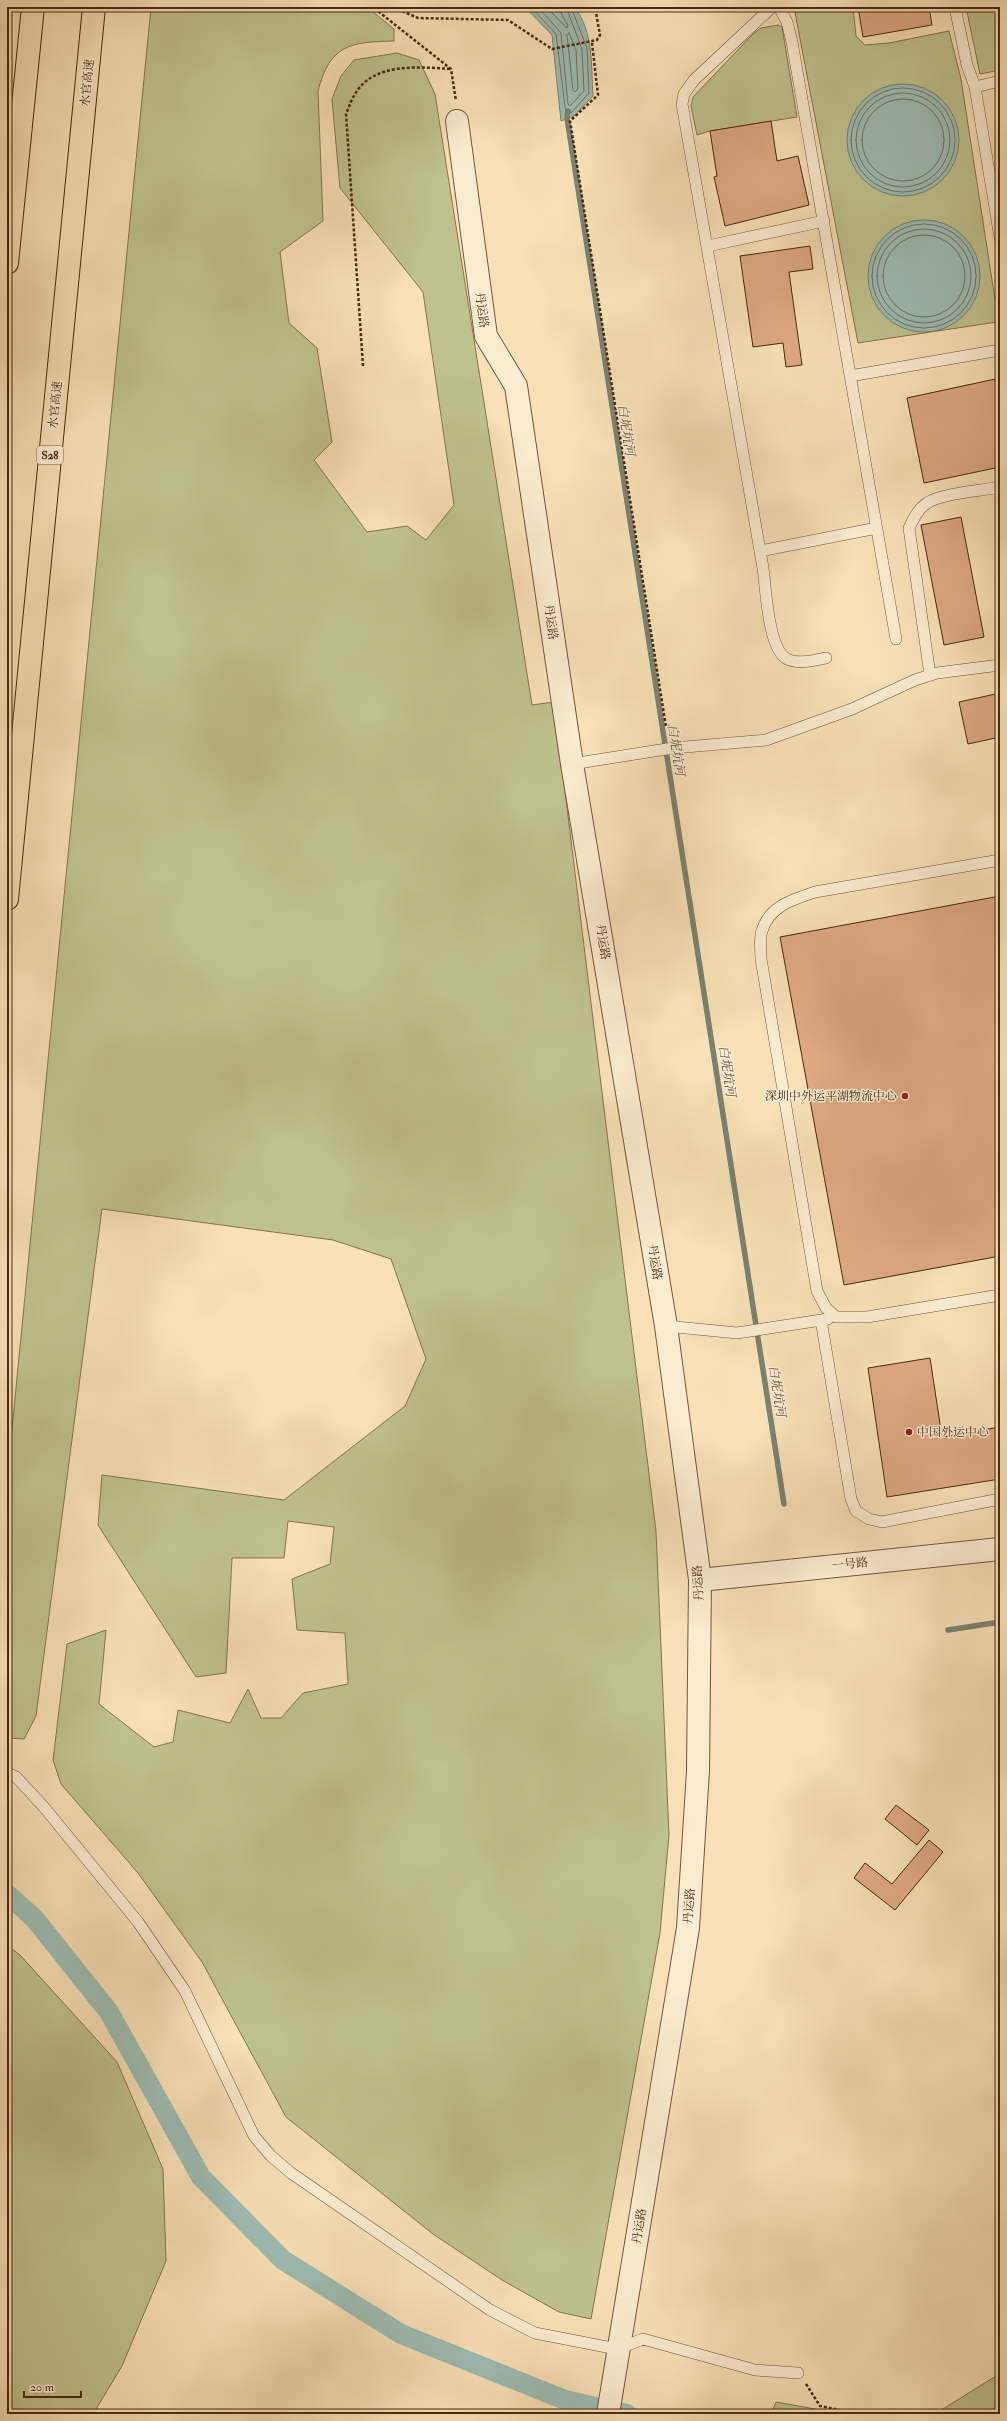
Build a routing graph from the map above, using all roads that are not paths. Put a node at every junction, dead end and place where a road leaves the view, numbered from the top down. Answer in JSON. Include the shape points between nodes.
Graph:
{"nodes":[{"id":1,"x":33,"y":7,"type":"edge"},
{"id":2,"x":772,"y":7,"type":"edge"},
{"id":3,"x":779,"y":7,"type":"edge"},
{"id":4,"x":955,"y":7,"type":"edge"},
{"id":5,"x":94,"y":9,"type":"edge"},
{"id":6,"x":1000,"y":81,"type":"edge"},
{"id":7,"x":975,"y":87,"type":"junction"},
{"id":8,"x":457,"y":121,"type":"road end"},
{"id":9,"x":824,"y":221,"type":"junction"},
{"id":10,"x":1000,"y":238,"type":"edge"},
{"id":11,"x":708,"y":246,"type":"junction"},
{"id":12,"x":7,"y":263,"type":"edge"},
{"id":13,"x":1000,"y":350,"type":"edge"},
{"id":14,"x":850,"y":376,"type":"junction"},
{"id":15,"x":1000,"y":487,"type":"edge"},
{"id":16,"x":877,"y":528,"type":"junction"},
{"id":17,"x":760,"y":551,"type":"junction"},
{"id":18,"x":896,"y":639,"type":"dead end"},
{"id":19,"x":826,"y":658,"type":"dead end"},
{"id":20,"x":1000,"y":665,"type":"edge"},
{"id":21,"x":930,"y":675,"type":"junction"},
{"id":22,"x":572,"y":764,"type":"junction"},
{"id":23,"x":1000,"y":860,"type":"edge"},
{"id":24,"x":7,"y":899,"type":"edge"},
{"id":25,"x":999,"y":1294,"type":"edge"},
{"id":26,"x":836,"y":1317,"type":"junction"},
{"id":27,"x":821,"y":1320,"type":"junction"},
{"id":28,"x":666,"y":1326,"type":"junction"},
{"id":29,"x":1000,"y":1499,"type":"edge"},
{"id":30,"x":1000,"y":1549,"type":"edge"},
{"id":31,"x":700,"y":1580,"type":"junction"},
{"id":32,"x":7,"y":1773,"type":"edge"},
{"id":33,"x":617,"y":2349,"type":"junction"},
{"id":34,"x":798,"y":2373,"type":"road end"},
{"id":35,"x":608,"y":2414,"type":"edge"}],
"edges":[{"from":1,"to":12,"type":"highway"},
{"from":2,"to":11,"type":"lane","via":[[694,80],[684,94],[682,104]]},
{"from":3,"to":9,"type":"lane","via":[[787,22],[792,42]]},
{"from":4,"to":7,"type":"lane","via":[[967,65]]},
{"from":5,"to":24,"type":"highway","name":"水官高速","number":"S28"},
{"from":6,"to":7,"type":"lane"},
{"from":7,"to":10,"type":"lane"},
{"from":8,"to":22,"type":"street","name":"丹运路","via":[[486,336],[516,386]]},
{"from":9,"to":11,"type":"lane"},
{"from":9,"to":14,"type":"lane"},
{"from":11,"to":17,"type":"lane"},
{"from":13,"to":14,"type":"lane"},
{"from":14,"to":16,"type":"lane"},
{"from":15,"to":21,"type":"lane","via":[[941,498],[928,503],[917,513],[910,528]]},
{"from":16,"to":17,"type":"lane"},
{"from":16,"to":18,"type":"lane"},
{"from":17,"to":19,"type":"lane","via":[[778,652],[787,659],[798,662]]},
{"from":20,"to":21,"type":"lane"},
{"from":21,"to":22,"type":"lane","via":[[887,691],[852,709],[766,740],[673,748]]},
{"from":22,"to":28,"type":"street","name":"丹运路"},
{"from":23,"to":26,"type":"lane","via":[[815,892],[786,902],[772,914],[762,931],[761,959],[817,1290],[826,1308]]},
{"from":25,"to":26,"type":"lane","via":[[867,1317]]},
{"from":26,"to":27,"type":"lane"},
{"from":27,"to":28,"type":"lane","via":[[737,1333]]},
{"from":27,"to":29,"type":"lane","via":[[846,1479],[856,1510],[869,1520],[882,1522]]},
{"from":28,"to":31,"type":"street","name":"丹运路"},
{"from":30,"to":31,"type":"street","name":"一号路"},
{"from":31,"to":33,"type":"street","name":"丹运路","via":[[698,1771],[688,1928]]},
{"from":32,"to":33,"type":"lane","via":[[16,1777],[43,1806],[138,1922],[185,1991],[254,2136],[272,2156],[291,2173],[490,2310],[535,2333]]},
{"from":33,"to":34,"type":"lane","via":[[643,2339],[755,2370]]},
{"from":33,"to":35,"type":"street","name":"丹运路"}]}
